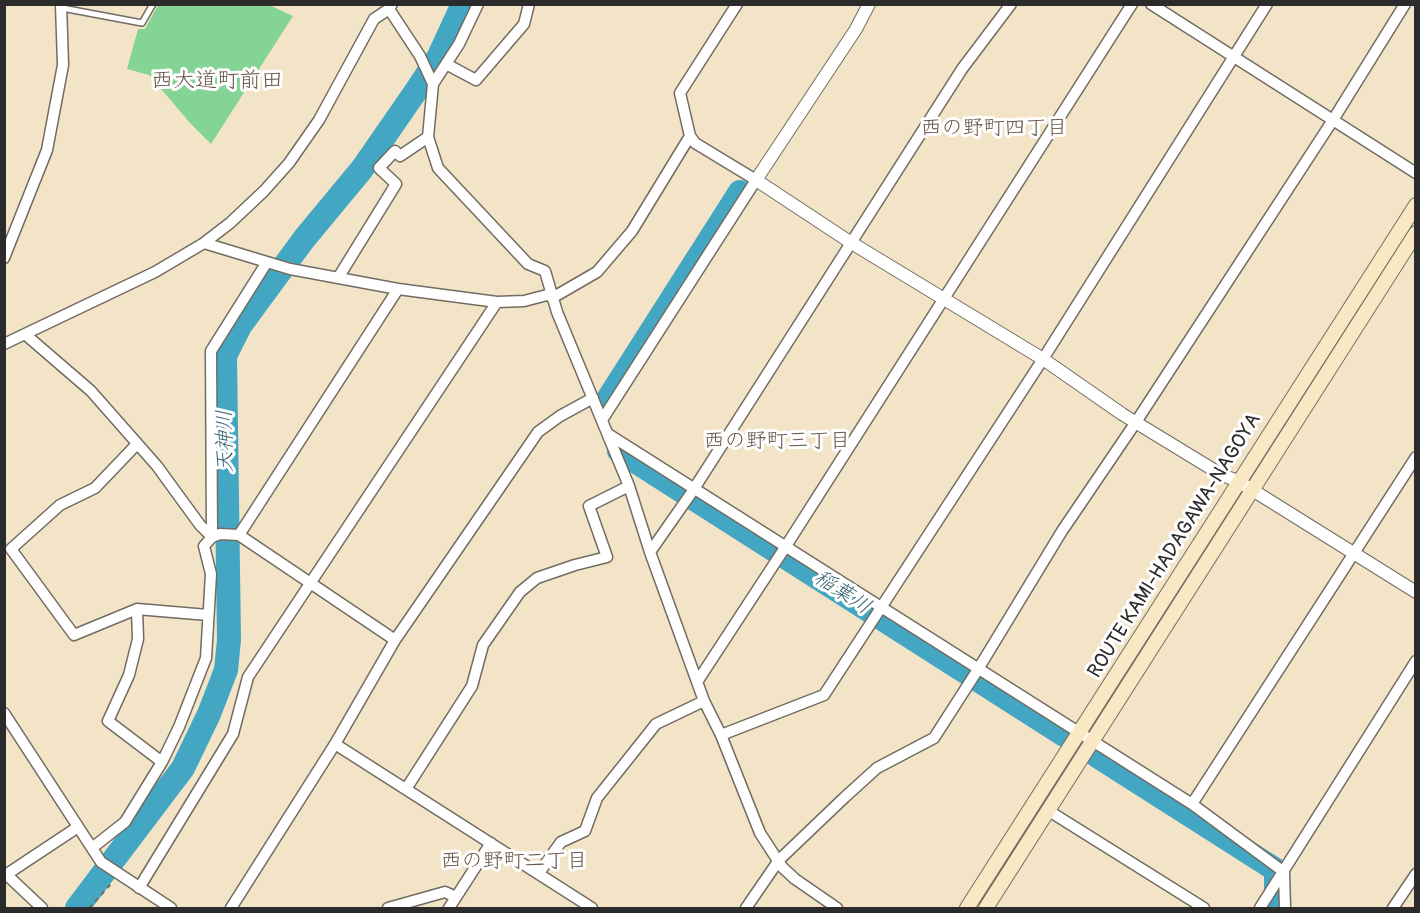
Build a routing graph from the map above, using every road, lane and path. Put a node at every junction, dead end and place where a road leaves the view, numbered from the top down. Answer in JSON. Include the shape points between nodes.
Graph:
{"nodes":[{"id":1,"x":153,"y":4,"type":"edge"},
{"id":2,"x":478,"y":4,"type":"edge"},
{"id":3,"x":529,"y":4,"type":"edge"},
{"id":4,"x":737,"y":4,"type":"edge"},
{"id":5,"x":870,"y":4,"type":"edge"},
{"id":6,"x":1011,"y":4,"type":"edge"},
{"id":7,"x":1132,"y":4,"type":"edge"},
{"id":8,"x":1151,"y":4,"type":"edge"},
{"id":9,"x":1268,"y":4,"type":"edge"},
{"id":10,"x":1405,"y":4,"type":"edge"},
{"id":11,"x":62,"y":6,"type":"edge"},
{"id":12,"x":391,"y":7,"type":"edge"},
{"id":13,"x":1234,"y":57,"type":"junction"},
{"id":14,"x":446,"y":64,"type":"junction"},
{"id":15,"x":433,"y":84,"type":"junction"},
{"id":16,"x":1333,"y":120,"type":"junction"},
{"id":17,"x":690,"y":136,"type":"junction"},
{"id":18,"x":428,"y":137,"type":"junction"},
{"id":19,"x":1416,"y":173,"type":"edge"},
{"id":20,"x":756,"y":180,"type":"junction"},
{"id":21,"x":1416,"y":205,"type":"edge"},
{"id":22,"x":1416,"y":233,"type":"edge"},
{"id":23,"x":850,"y":242,"type":"junction"},
{"id":24,"x":204,"y":243,"type":"junction"},
{"id":25,"x":4,"y":258,"type":"edge"},
{"id":26,"x":268,"y":262,"type":"junction"},
{"id":27,"x":338,"y":278,"type":"junction"},
{"id":28,"x":398,"y":289,"type":"junction"},
{"id":29,"x":552,"y":296,"type":"junction"},
{"id":30,"x":944,"y":297,"type":"junction"},
{"id":31,"x":497,"y":302,"type":"junction"},
{"id":32,"x":26,"y":335,"type":"junction"},
{"id":33,"x":4,"y":344,"type":"edge"},
{"id":34,"x":1043,"y":359,"type":"junction"},
{"id":35,"x":593,"y":398,"type":"junction"},
{"id":36,"x":602,"y":420,"type":"junction"},
{"id":37,"x":1136,"y":422,"type":"junction"},
{"id":38,"x":608,"y":434,"type":"junction"},
{"id":39,"x":137,"y":444,"type":"junction"},
{"id":40,"x":1416,"y":457,"type":"edge"},
{"id":41,"x":1238,"y":482,"type":"junction"},
{"id":42,"x":629,"y":486,"type":"junction"},
{"id":43,"x":1252,"y":490,"type":"junction"},
{"id":44,"x":691,"y":494,"type":"junction"},
{"id":45,"x":216,"y":535,"type":"junction"},
{"id":46,"x":238,"y":535,"type":"junction"},
{"id":47,"x":786,"y":547,"type":"junction"},
{"id":48,"x":650,"y":552,"type":"junction"},
{"id":49,"x":1353,"y":554,"type":"junction"},
{"id":50,"x":310,"y":583,"type":"junction"},
{"id":51,"x":1416,"y":592,"type":"edge"},
{"id":52,"x":880,"y":608,"type":"junction"},
{"id":53,"x":137,"y":609,"type":"junction"},
{"id":54,"x":208,"y":615,"type":"junction"},
{"id":55,"x":395,"y":640,"type":"junction"},
{"id":56,"x":1416,"y":661,"type":"edge"},
{"id":57,"x":978,"y":671,"type":"junction"},
{"id":58,"x":697,"y":682,"type":"junction"},
{"id":59,"x":704,"y":701,"type":"junction"},
{"id":60,"x":4,"y":713,"type":"edge"},
{"id":61,"x":1080,"y":732,"type":"junction"},
{"id":62,"x":721,"y":735,"type":"junction"},
{"id":63,"x":1093,"y":740,"type":"junction"},
{"id":64,"x":335,"y":744,"type":"junction"},
{"id":65,"x":162,"y":762,"type":"junction"},
{"id":66,"x":406,"y":789,"type":"junction"},
{"id":67,"x":1192,"y":804,"type":"junction"},
{"id":68,"x":1049,"y":811,"type":"junction"},
{"id":69,"x":78,"y":827,"type":"junction"},
{"id":70,"x":491,"y":843,"type":"junction"},
{"id":71,"x":92,"y":848,"type":"junction"},
{"id":72,"x":779,"y":860,"type":"junction"},
{"id":73,"x":538,"y":873,"type":"junction"},
{"id":74,"x":119,"y":874,"type":"junction"},
{"id":75,"x":1282,"y":874,"type":"junction"},
{"id":76,"x":1416,"y":874,"type":"edge"},
{"id":77,"x":6,"y":875,"type":"edge"},
{"id":78,"x":139,"y":888,"type":"junction"},
{"id":79,"x":456,"y":897,"type":"junction"},
{"id":80,"x":587,"y":907,"type":"edge"},
{"id":81,"x":42,"y":909,"type":"edge"},
{"id":82,"x":89,"y":909,"type":"edge"},
{"id":83,"x":171,"y":909,"type":"edge"},
{"id":84,"x":231,"y":909,"type":"edge"},
{"id":85,"x":388,"y":909,"type":"edge"},
{"id":86,"x":449,"y":909,"type":"edge"},
{"id":87,"x":746,"y":909,"type":"edge"},
{"id":88,"x":837,"y":909,"type":"edge"},
{"id":89,"x":967,"y":909,"type":"edge"},
{"id":90,"x":986,"y":909,"type":"edge"},
{"id":91,"x":1204,"y":909,"type":"edge"},
{"id":92,"x":1260,"y":909,"type":"edge"},
{"id":93,"x":1285,"y":909,"type":"edge"},
{"id":94,"x":1393,"y":909,"type":"edge"}],
"edges":[{"from":1,"to":11,"type":"lane","via":[[142,24]]},
{"from":2,"to":14,"type":"street"},
{"from":3,"to":14,"type":"street","via":[[524,24],[476,80]]},
{"from":4,"to":17,"type":"street","via":[[680,93]]},
{"from":5,"to":20,"type":"street"},
{"from":6,"to":23,"type":"street","via":[[962,69]]},
{"from":7,"to":30,"type":"street"},
{"from":8,"to":13,"type":"street"},
{"from":9,"to":13,"type":"street"},
{"from":10,"to":16,"type":"street"},
{"from":11,"to":25,"type":"street","via":[[63,65],[47,150]]},
{"from":12,"to":15,"type":"street"},
{"from":12,"to":24,"type":"street","via":[[374,19],[319,120],[289,163],[230,223]]},
{"from":13,"to":16,"type":"street"},
{"from":13,"to":34,"type":"street"},
{"from":14,"to":15,"type":"street"},
{"from":15,"to":18,"type":"street"},
{"from":16,"to":19,"type":"street"},
{"from":16,"to":37,"type":"street"},
{"from":17,"to":20,"type":"street","via":[[694,143]]},
{"from":17,"to":29,"type":"street","via":[[632,231],[597,272]]},
{"from":18,"to":27,"type":"street","via":[[400,156],[395,151],[379,168],[396,184]]},
{"from":18,"to":29,"type":"street","via":[[438,168],[528,264],[545,271]]},
{"from":20,"to":23,"type":"street"},
{"from":20,"to":36,"type":"street"},
{"from":21,"to":41,"type":"main road","name":"ROUTE KAMI-HADAGAWA-NAGOYA"},
{"from":22,"to":43,"type":"main road","name":"ROUTE KAMI-HADAGAWA-NAGOYA"},
{"from":23,"to":30,"type":"street"},
{"from":23,"to":44,"type":"street"},
{"from":24,"to":26,"type":"street"},
{"from":24,"to":32,"type":"street","via":[[155,272]]},
{"from":26,"to":27,"type":"street"},
{"from":26,"to":45,"type":"street","via":[[211,351]]},
{"from":27,"to":28,"type":"street"},
{"from":28,"to":31,"type":"street"},
{"from":28,"to":46,"type":"street"},
{"from":29,"to":31,"type":"street"},
{"from":29,"to":35,"type":"street"},
{"from":30,"to":34,"type":"street"},
{"from":30,"to":47,"type":"street"},
{"from":31,"to":50,"type":"street"},
{"from":32,"to":33,"type":"street"},
{"from":32,"to":39,"type":"street","via":[[91,391]]},
{"from":34,"to":37,"type":"street"},
{"from":34,"to":52,"type":"street"},
{"from":35,"to":36,"type":"street"},
{"from":35,"to":55,"type":"street","via":[[538,432]]},
{"from":36,"to":38,"type":"street"},
{"from":37,"to":41,"type":"street"},
{"from":37,"to":57,"type":"street","via":[[1062,531]]},
{"from":38,"to":42,"type":"street"},
{"from":38,"to":44,"type":"street"},
{"from":39,"to":45,"type":"street","via":[[200,525]]},
{"from":39,"to":53,"type":"street","via":[[95,488],[60,505],[10,549],[74,635]]},
{"from":40,"to":49,"type":"street"},
{"from":41,"to":43,"type":"street"},
{"from":41,"to":61,"type":"main road","name":"ROUTE KAMI-HADAGAWA-NAGOYA"},
{"from":42,"to":48,"type":"street"},
{"from":42,"to":66,"type":"street","via":[[589,506],[607,557],[537,578],[520,592],[483,645],[472,686]]},
{"from":43,"to":49,"type":"street"},
{"from":43,"to":63,"type":"main road","name":"ROUTE KAMI-HADAGAWA-NAGOYA"},
{"from":44,"to":47,"type":"street"},
{"from":44,"to":48,"type":"street"},
{"from":45,"to":46,"type":"street"},
{"from":45,"to":54,"type":"street","via":[[204,546],[211,574]]},
{"from":46,"to":50,"type":"street"},
{"from":47,"to":52,"type":"street"},
{"from":47,"to":58,"type":"street"},
{"from":48,"to":58,"type":"street"},
{"from":49,"to":51,"type":"street"},
{"from":49,"to":67,"type":"street"},
{"from":50,"to":55,"type":"street"},
{"from":50,"to":78,"type":"street","via":[[248,677],[233,734]]},
{"from":52,"to":57,"type":"street"},
{"from":52,"to":62,"type":"street","via":[[824,695]]},
{"from":53,"to":54,"type":"street"},
{"from":53,"to":65,"type":"street","via":[[138,639],[129,675],[108,722]]},
{"from":54,"to":65,"type":"street","via":[[206,658]]},
{"from":55,"to":64,"type":"street"},
{"from":56,"to":75,"type":"street"},
{"from":57,"to":61,"type":"street"},
{"from":57,"to":72,"type":"street","via":[[934,738],[877,768]]},
{"from":58,"to":59,"type":"street"},
{"from":59,"to":62,"type":"street"},
{"from":59,"to":73,"type":"street","via":[[656,724],[597,798],[585,831],[561,842]]},
{"from":60,"to":69,"type":"street"},
{"from":61,"to":63,"type":"street"},
{"from":61,"to":89,"type":"main road","name":"ROUTE KAMI-HADAGAWA-NAGOYA"},
{"from":62,"to":72,"type":"street","via":[[760,833]]},
{"from":63,"to":67,"type":"street"},
{"from":63,"to":68,"type":"main road","name":"ROUTE KAMI-HADAGAWA-NAGOYA"},
{"from":64,"to":66,"type":"street"},
{"from":64,"to":84,"type":"street"},
{"from":65,"to":71,"type":"street","via":[[125,822]]},
{"from":66,"to":70,"type":"street"},
{"from":67,"to":75,"type":"street"},
{"from":68,"to":90,"type":"main road","name":"ROUTE KAMI-HADAGAWA-NAGOYA"},
{"from":68,"to":91,"type":"street"},
{"from":69,"to":71,"type":"street"},
{"from":69,"to":77,"type":"street"},
{"from":70,"to":73,"type":"street"},
{"from":70,"to":79,"type":"street"},
{"from":71,"to":74,"type":"street","via":[[101,862]]},
{"from":72,"to":87,"type":"street"},
{"from":72,"to":88,"type":"street","via":[[795,879]]},
{"from":73,"to":80,"type":"street"},
{"from":74,"to":78,"type":"street"},
{"from":74,"to":82,"type":"path"},
{"from":75,"to":92,"type":"street"},
{"from":75,"to":93,"type":"street"},
{"from":76,"to":94,"type":"street"},
{"from":77,"to":81,"type":"street"},
{"from":78,"to":83,"type":"street"},
{"from":79,"to":85,"type":"street","via":[[445,892]]},
{"from":79,"to":86,"type":"street"}]}
